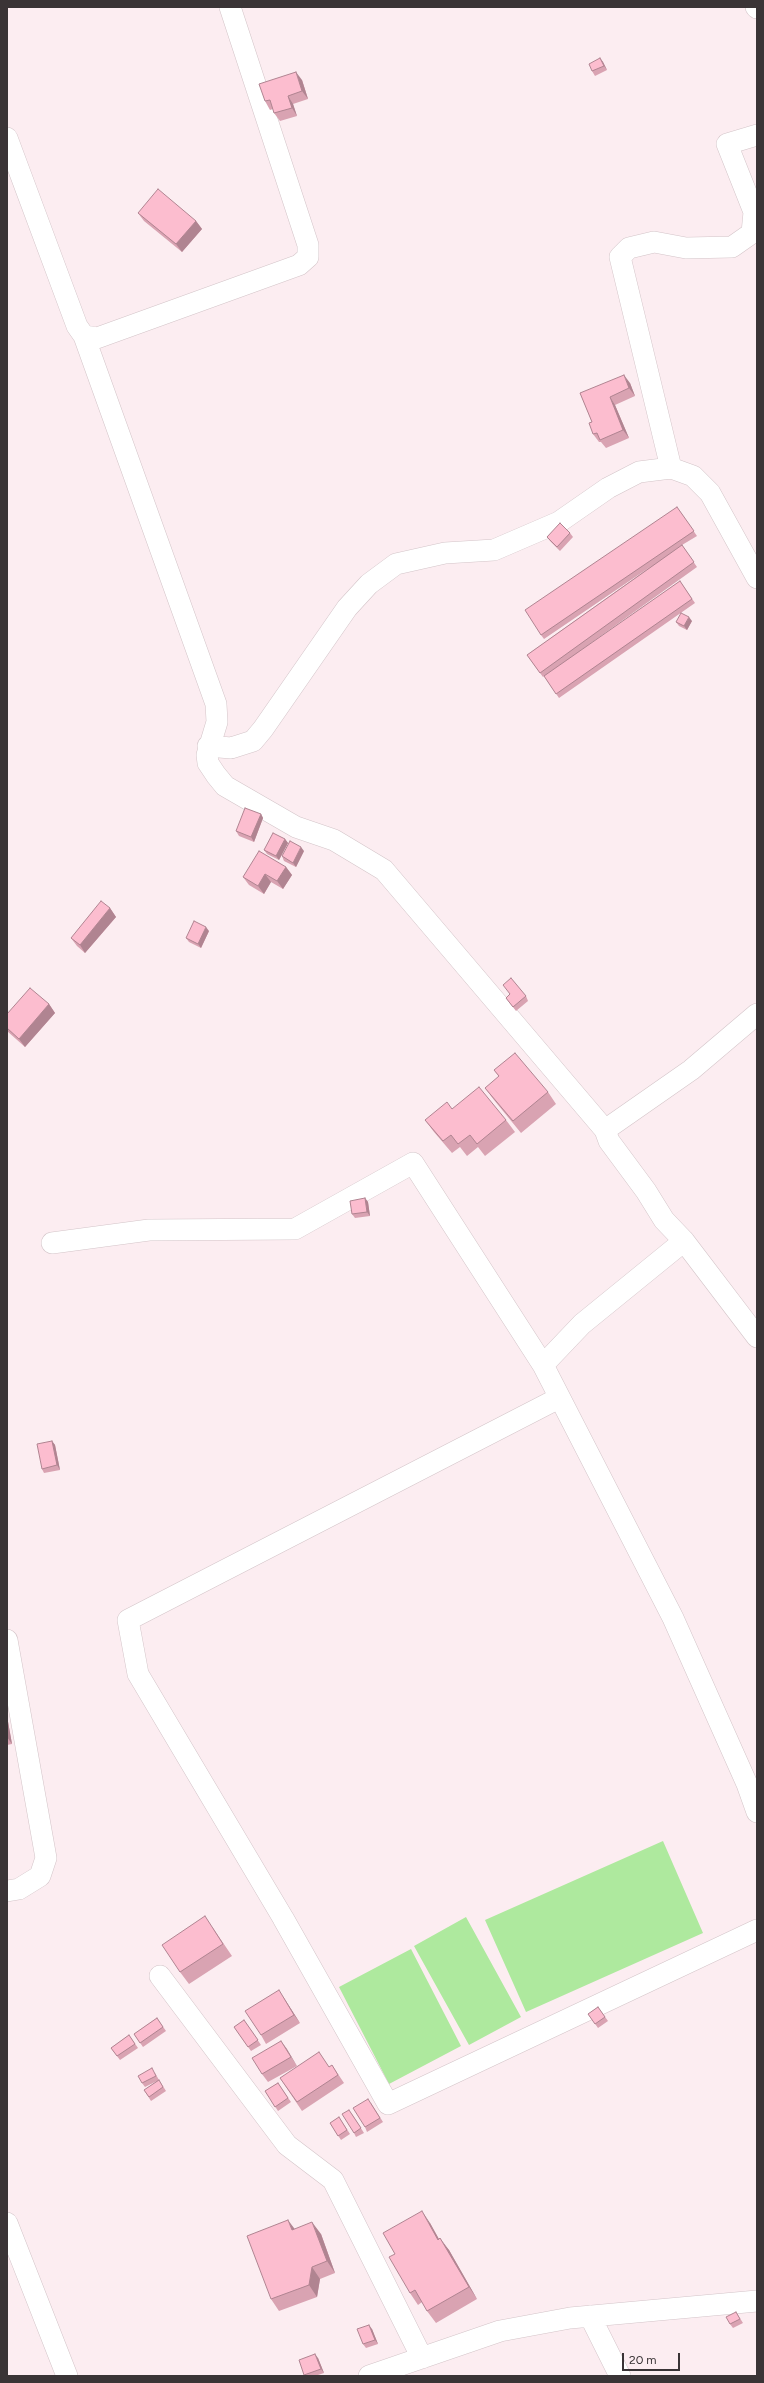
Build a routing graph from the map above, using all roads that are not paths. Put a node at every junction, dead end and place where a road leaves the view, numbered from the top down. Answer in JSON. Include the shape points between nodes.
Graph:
{"nodes":[{"id":1,"x":230,"y":7,"type":"edge"},
{"id":2,"x":757,"y":135,"type":"edge"},
{"id":3,"x":7,"y":138,"type":"edge"},
{"id":4,"x":84,"y":336,"type":"junction"},
{"id":5,"x":671,"y":468,"type":"junction"},
{"id":6,"x":757,"y":578,"type":"edge"},
{"id":7,"x":208,"y":746,"type":"junction"},
{"id":8,"x":757,"y":1014,"type":"edge"},
{"id":9,"x":605,"y":1130,"type":"junction"},
{"id":10,"x":684,"y":1240,"type":"junction"},
{"id":11,"x":52,"y":1243,"type":"dead end"},
{"id":12,"x":757,"y":1337,"type":"edge"},
{"id":13,"x":543,"y":1365,"type":"junction"},
{"id":14,"x":559,"y":1398,"type":"junction"},
{"id":15,"x":7,"y":1640,"type":"edge"},
{"id":16,"x":757,"y":1812,"type":"edge"},
{"id":17,"x":7,"y":1891,"type":"edge"},
{"id":18,"x":757,"y":1930,"type":"edge"},
{"id":19,"x":160,"y":1976,"type":"dead end"},
{"id":20,"x":7,"y":2222,"type":"edge"},
{"id":21,"x":757,"y":2301,"type":"edge"},
{"id":22,"x":590,"y":2316,"type":"junction"},
{"id":23,"x":422,"y":2358,"type":"junction"},
{"id":24,"x":67,"y":2376,"type":"edge"},
{"id":25,"x":369,"y":2376,"type":"edge"},
{"id":26,"x":620,"y":2376,"type":"edge"}],
"edges":[{"from":1,"to":4,"type":"street","via":[[308,244],[308,257],[299,265],[97,338]]},
{"from":2,"to":5,"type":"street","via":[[726,144],[754,212],[752,233],[732,247],[686,248],[654,242],[629,248],[620,257]]},
{"from":3,"to":4,"type":"street","via":[[77,326]]},
{"from":4,"to":7,"type":"street","via":[[216,704],[217,722]]},
{"from":5,"to":6,"type":"street","via":[[693,476],[710,493]]},
{"from":5,"to":7,"type":"street","via":[[640,472],[608,488],[558,522],[494,550],[445,553],[396,564],[369,584],[347,608],[253,741],[231,748]]},
{"from":7,"to":9,"type":"street","via":[[208,763],[226,786],[296,827],[334,840],[384,870]]},
{"from":8,"to":9,"type":"street","via":[[691,1070]]},
{"from":9,"to":10,"type":"street","via":[[609,1141],[664,1220]]},
{"from":10,"to":12,"type":"street"},
{"from":10,"to":13,"type":"street","via":[[582,1324]]},
{"from":11,"to":13,"type":"street","via":[[149,1230],[295,1229],[413,1163]]},
{"from":13,"to":14,"type":"street"},
{"from":14,"to":16,"type":"street","via":[[673,1618]]},
{"from":14,"to":18,"type":"street","via":[[128,1620],[138,1674],[283,1918],[388,2104]]},
{"from":15,"to":17,"type":"street","via":[[46,1858],[40,1876],[19,1889]]},
{"from":19,"to":23,"type":"street","via":[[287,2145],[333,2180]]},
{"from":20,"to":24,"type":"street"},
{"from":21,"to":22,"type":"street"},
{"from":22,"to":23,"type":"street","via":[[500,2331]]},
{"from":22,"to":26,"type":"street"},
{"from":23,"to":25,"type":"street"}]}
